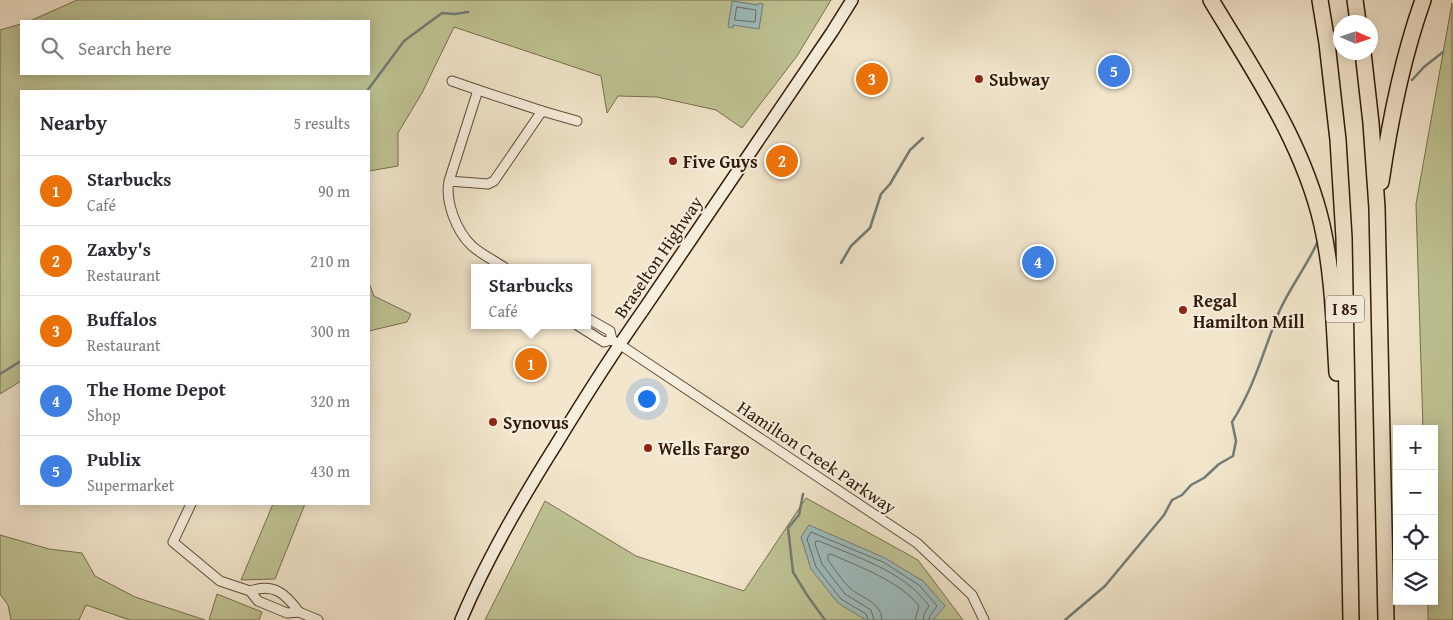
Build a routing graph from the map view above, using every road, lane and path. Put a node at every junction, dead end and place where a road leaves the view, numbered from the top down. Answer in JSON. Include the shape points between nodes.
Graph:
{"nodes":[{"id":1,"x":852,"y":0,"type":"edge"},
{"id":2,"x":1211,"y":0,"type":"edge"},
{"id":3,"x":1320,"y":0,"type":"edge"},
{"id":4,"x":1355,"y":0,"type":"edge"},
{"id":5,"x":1423,"y":0,"type":"edge"},
{"id":6,"x":1357,"y":15,"type":"edge"},
{"id":7,"x":1364,"y":60,"type":"edge"},
{"id":8,"x":452,"y":81,"type":"dead end"},
{"id":9,"x":478,"y":90,"type":"junction"},
{"id":10,"x":542,"y":111,"type":"junction"},
{"id":11,"x":577,"y":121,"type":"dead end"},
{"id":12,"x":449,"y":181,"type":"junction"},
{"id":13,"x":1377,"y":208,"type":"junction"},
{"id":14,"x":499,"y":264,"type":"edge"},
{"id":15,"x":591,"y":320,"type":"edge"},
{"id":16,"x":583,"y":329,"type":"edge"},
{"id":17,"x":616,"y":342,"type":"junction"},
{"id":18,"x":1349,"y":494,"type":"junction"},
{"id":19,"x":191,"y":505,"type":"edge"},
{"id":20,"x":250,"y":591,"type":"junction"},
{"id":21,"x":298,"y":612,"type":"junction"},
{"id":22,"x":318,"y":620,"type":"edge"},
{"id":23,"x":461,"y":620,"type":"edge"},
{"id":24,"x":984,"y":620,"type":"edge"},
{"id":25,"x":1351,"y":620,"type":"edge"},
{"id":26,"x":1386,"y":620,"type":"edge"}],
"edges":[{"from":1,"to":17,"type":"main road","name":"Braselton Highway","via":[[644,309]]},
{"from":2,"to":18,"type":"highway","via":[[1283,119],[1307,176],[1322,224],[1331,282]]},
{"from":3,"to":18,"type":"highway","number":"I 85","via":[[1338,140],[1344,238]]},
{"from":4,"to":6,"type":"highway"},
{"from":5,"to":13,"type":"highway","via":[[1395,98]]},
{"from":7,"to":13,"type":"highway","number":"I 85"},
{"from":8,"to":9,"type":"street"},
{"from":9,"to":10,"type":"street"},
{"from":9,"to":12,"type":"street"},
{"from":10,"to":11,"type":"street"},
{"from":10,"to":12,"type":"street","via":[[494,181],[488,184]]},
{"from":12,"to":14,"type":"street","via":[[453,218],[471,245]]},
{"from":13,"to":26,"type":"highway","number":"I 85"},
{"from":15,"to":17,"type":"street","name":"Hamilton Creek Parkway","via":[[610,332]]},
{"from":16,"to":17,"type":"street","name":"Hamilton Creek Parkway","via":[[604,342]]},
{"from":17,"to":23,"type":"main road","name":"Braselton Highway","via":[[505,530]]},
{"from":17,"to":24,"type":"street","name":"Hamilton Creek Parkway","via":[[917,543],[972,595]]},
{"from":18,"to":25,"type":"highway","number":"I 85"},
{"from":19,"to":20,"type":"street","via":[[173,542],[220,581]]},
{"from":20,"to":21,"type":"street","via":[[258,601],[287,613]]},
{"from":20,"to":21,"type":"street","via":[[260,588],[281,592]]},
{"from":21,"to":22,"type":"street"}]}
